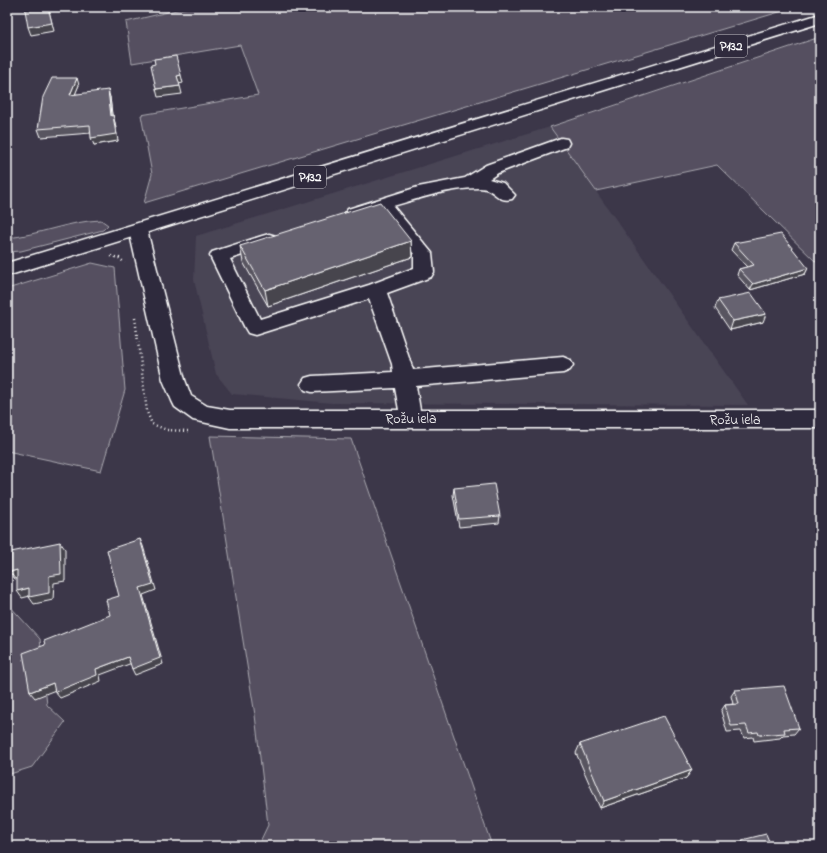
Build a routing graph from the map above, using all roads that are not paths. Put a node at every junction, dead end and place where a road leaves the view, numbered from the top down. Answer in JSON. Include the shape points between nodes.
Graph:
{"nodes":[{"id":1,"x":820,"y":18,"type":"edge"},
{"id":2,"x":561,"y":143,"type":"dead end"},
{"id":3,"x":471,"y":182,"type":"junction"},
{"id":4,"x":506,"y":195,"type":"dead end"},
{"id":5,"x":381,"y":204,"type":"junction"},
{"id":6,"x":337,"y":219,"type":"edge"},
{"id":7,"x":138,"y":230,"type":"junction"},
{"id":8,"x":285,"y":235,"type":"edge"},
{"id":9,"x":7,"y":270,"type":"edge"},
{"id":10,"x":376,"y":290,"type":"junction"},
{"id":11,"x":562,"y":365,"type":"dead end"},
{"id":12,"x":405,"y":379,"type":"junction"},
{"id":13,"x":312,"y":384,"type":"dead end"},
{"id":14,"x":411,"y":419,"type":"junction"},
{"id":15,"x":820,"y":419,"type":"edge"}],
"edges":[{"from":1,"to":7,"type":"main road","number":"P132"},
{"from":2,"to":3,"type":"main road","via":[[492,169]]},
{"from":3,"to":4,"type":"main road","via":[[495,185]]},
{"from":3,"to":5,"type":"main road","via":[[445,186]]},
{"from":5,"to":6,"type":"main road"},
{"from":5,"to":10,"type":"main road","via":[[423,253],[424,272]]},
{"from":7,"to":9,"type":"main road","number":"P132"},
{"from":7,"to":14,"type":"main road","name":"Rožu iela","via":[[174,380],[183,401],[201,414],[230,419]]},
{"from":8,"to":10,"type":"main road","via":[[219,256],[255,328]]},
{"from":10,"to":12,"type":"main road"},
{"from":11,"to":12,"type":"main road"},
{"from":12,"to":13,"type":"main road"},
{"from":12,"to":14,"type":"main road"},
{"from":14,"to":15,"type":"main road","name":"Rožu iela"}]}
